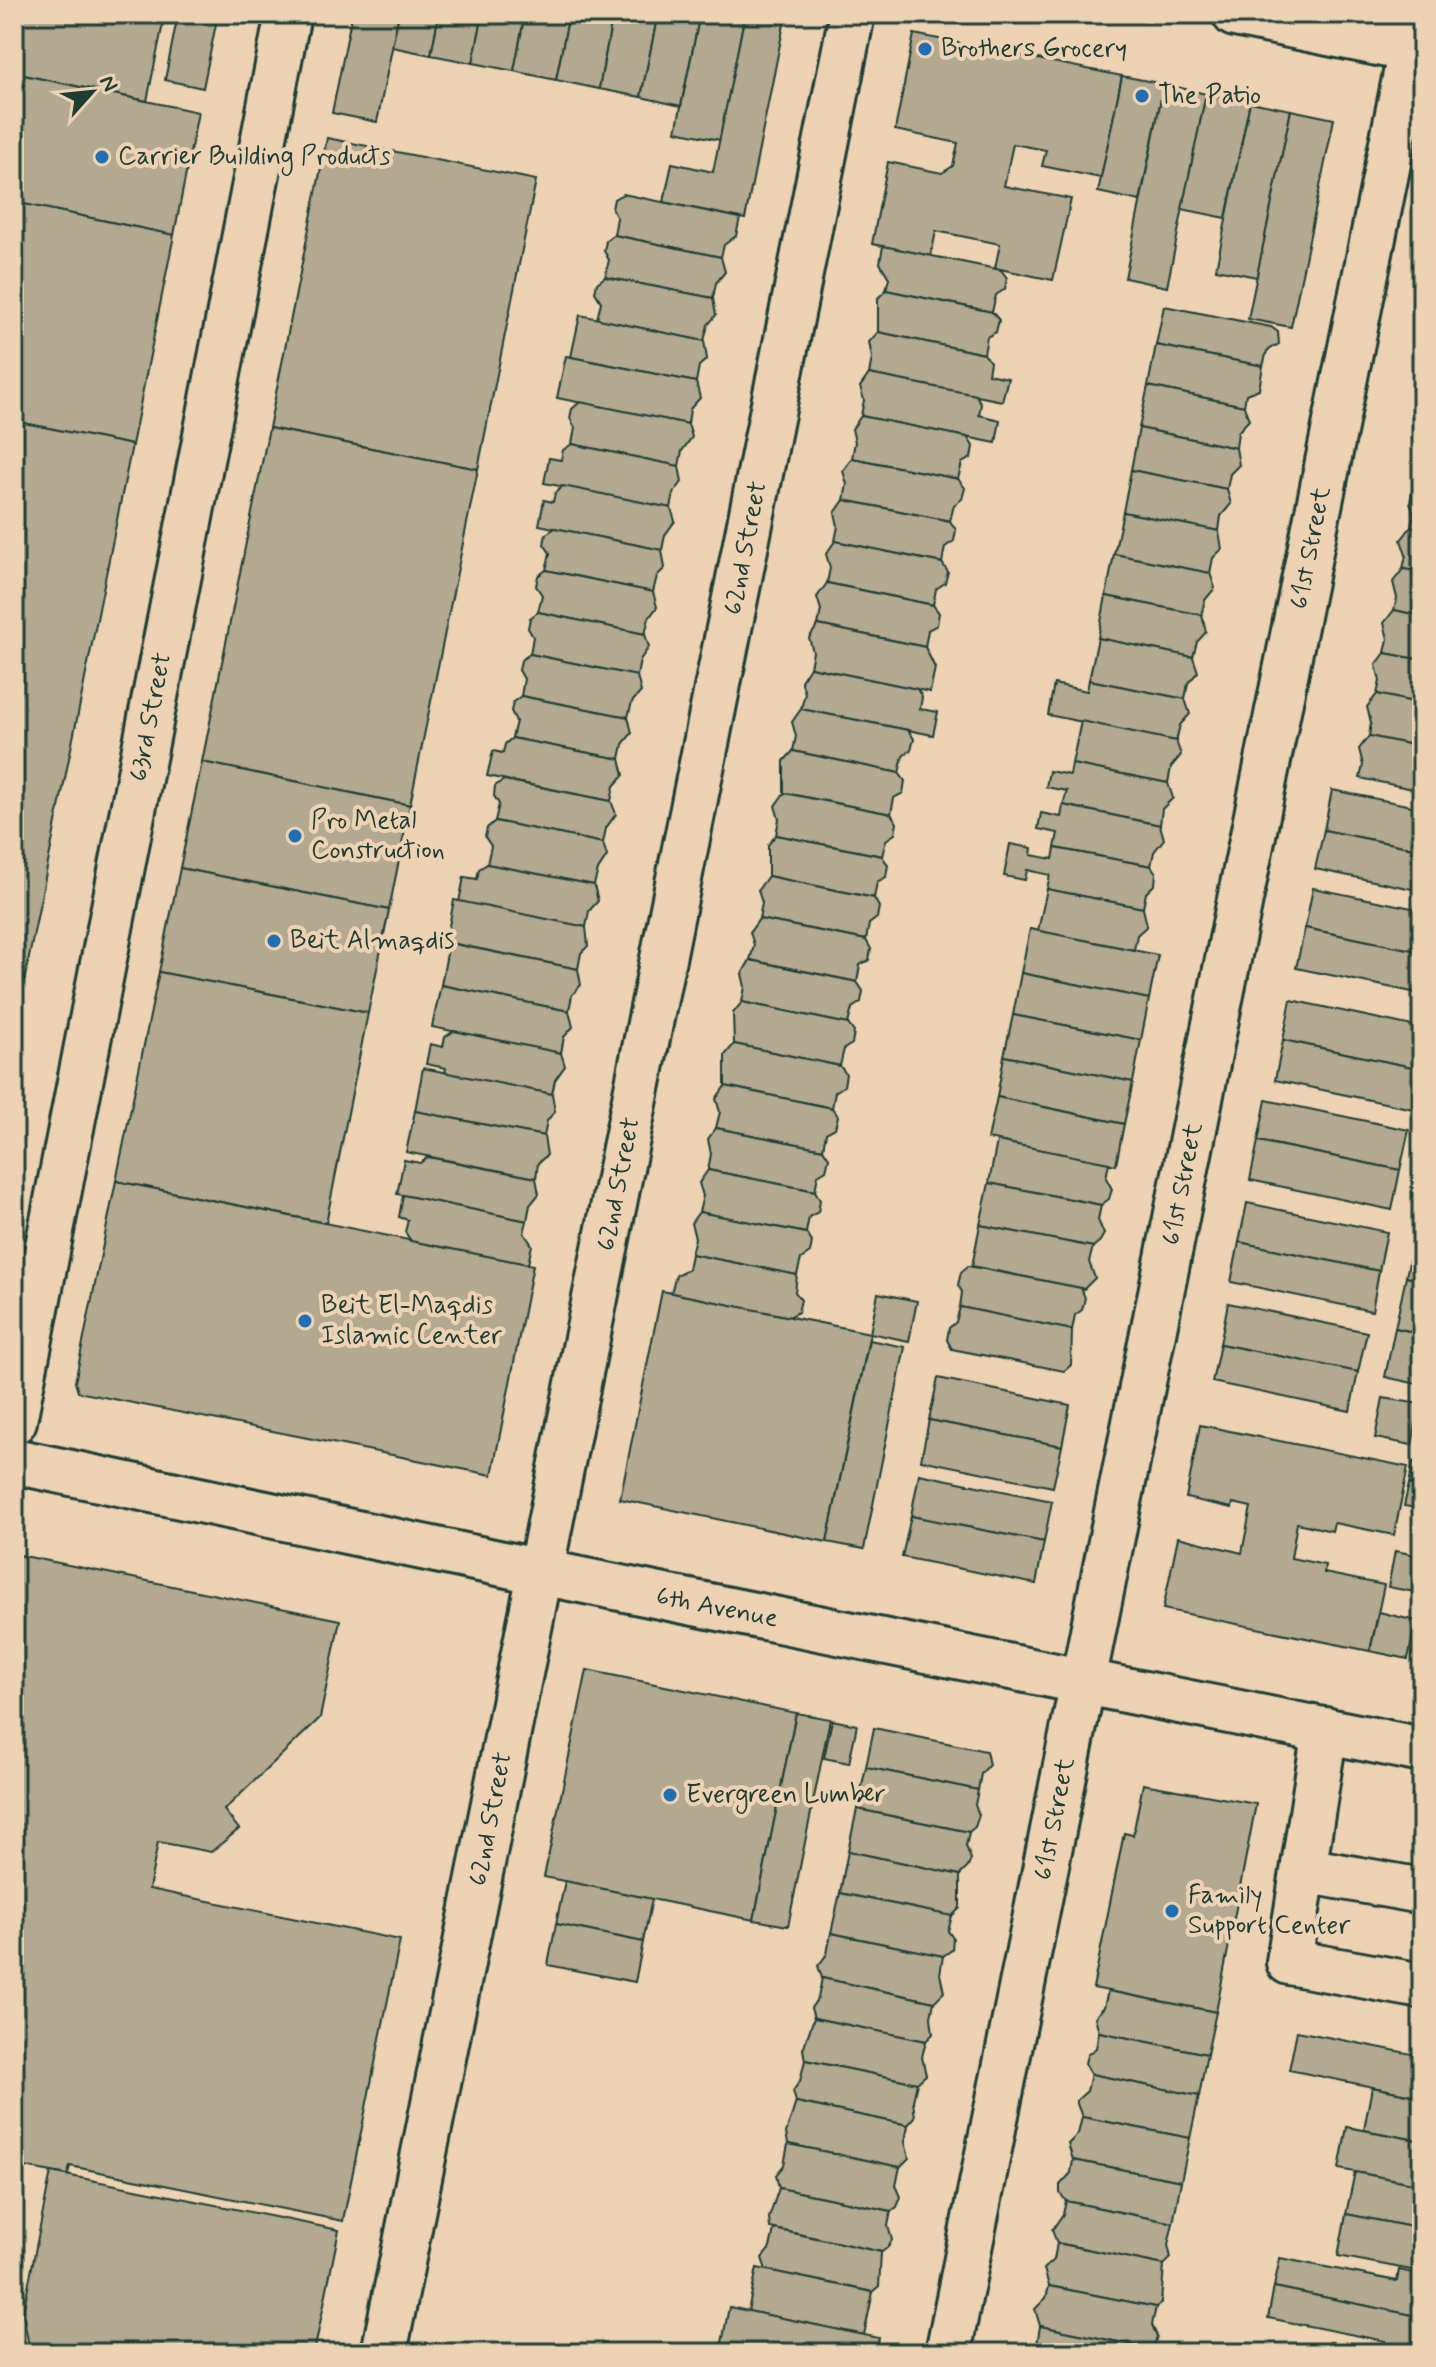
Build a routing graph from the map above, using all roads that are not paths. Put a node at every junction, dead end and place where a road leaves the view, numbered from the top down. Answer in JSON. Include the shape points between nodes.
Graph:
{"nodes":[{"id":1,"x":288,"y":14,"type":"edge"},
{"id":2,"x":852,"y":14,"type":"edge"},
{"id":3,"x":1235,"y":14,"type":"edge"},
{"id":4,"x":1417,"y":39,"type":"edge"},
{"id":5,"x":14,"y":1421,"type":"edge"},
{"id":6,"x":14,"y":1461,"type":"edge"},
{"id":7,"x":541,"y":1572,"type":"junction"},
{"id":8,"x":1083,"y":1681,"type":"junction"},
{"id":9,"x":1325,"y":1730,"type":"junction"},
{"id":10,"x":1422,"y":1750,"type":"edge"},
{"id":11,"x":1304,"y":1870,"type":"junction"},
{"id":12,"x":1422,"y":1891,"type":"edge"},
{"id":13,"x":1422,"y":1986,"type":"edge"},
{"id":14,"x":384,"y":2353,"type":"edge"},
{"id":15,"x":948,"y":2353,"type":"edge"}],
"edges":[{"from":1,"to":5,"type":"street","name":"63rd Street"},
{"from":2,"to":7,"type":"street","name":"62nd Street"},
{"from":3,"to":4,"type":"street"},
{"from":4,"to":8,"type":"street","name":"61st Street"},
{"from":6,"to":7,"type":"street","name":"6th Avenue"},
{"from":7,"to":8,"type":"street","name":"6th Avenue"},
{"from":7,"to":14,"type":"street","name":"62nd Street"},
{"from":8,"to":9,"type":"street","name":"6th Avenue"},
{"from":8,"to":15,"type":"street","name":"61st Street"},
{"from":9,"to":10,"type":"street","name":"6th Avenue"},
{"from":9,"to":11,"type":"street"},
{"from":11,"to":12,"type":"street"},
{"from":11,"to":13,"type":"street","via":[[1289,1962]]}]}
